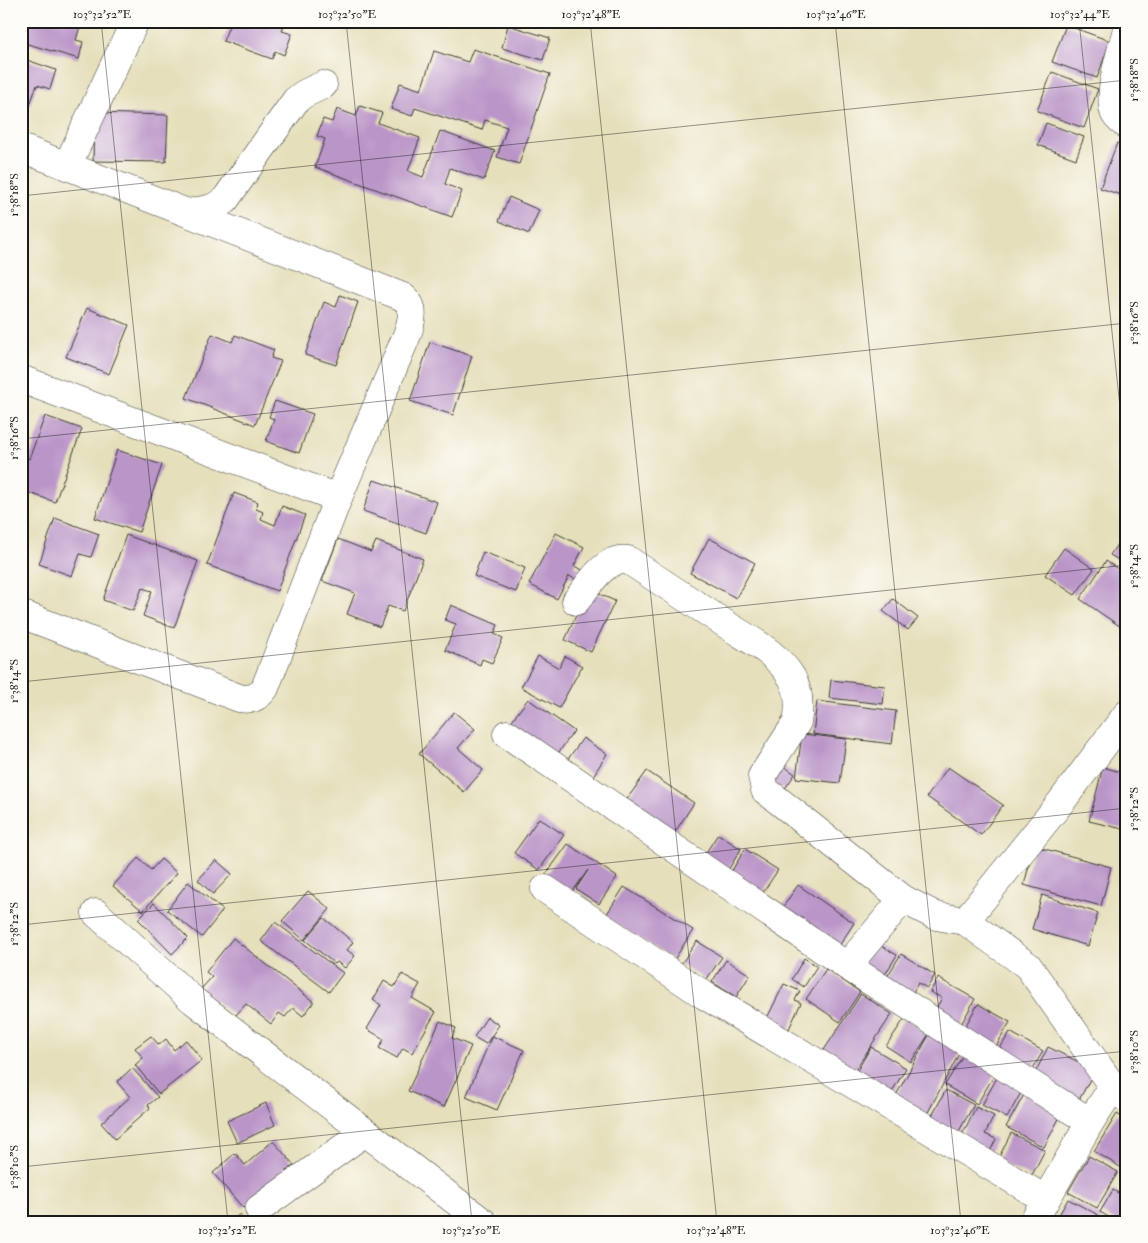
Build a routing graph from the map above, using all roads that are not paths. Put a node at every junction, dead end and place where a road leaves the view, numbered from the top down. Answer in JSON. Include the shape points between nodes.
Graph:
{"nodes":[{"id":1,"x":135,"y":21,"type":"edge"},
{"id":2,"x":1127,"y":29,"type":"edge"},
{"id":3,"x":323,"y":85,"type":"dead end"},
{"id":4,"x":1127,"y":125,"type":"edge"},
{"id":5,"x":21,"y":148,"type":"edge"},
{"id":6,"x":67,"y":166,"type":"junction"},
{"id":7,"x":189,"y":213,"type":"junction"},
{"id":8,"x":21,"y":379,"type":"edge"},
{"id":9,"x":338,"y":498,"type":"junction"},
{"id":10,"x":576,"y":601,"type":"dead end"},
{"id":11,"x":21,"y":614,"type":"edge"},
{"id":12,"x":1127,"y":714,"type":"edge"},
{"id":13,"x":507,"y":734,"type":"dead end"},
{"id":14,"x":546,"y":888,"type":"dead end"},
{"id":15,"x":904,"y":900,"type":"junction"},
{"id":16,"x":96,"y":912,"type":"dead end"},
{"id":17,"x":965,"y":921,"type":"junction"},
{"id":18,"x":847,"y":966,"type":"junction"},
{"id":19,"x":1120,"y":1093,"type":"edge"},
{"id":20,"x":1090,"y":1122,"type":"junction"},
{"id":21,"x":365,"y":1132,"type":"junction"},
{"id":22,"x":259,"y":1209,"type":"dead end"},
{"id":23,"x":1039,"y":1211,"type":"edge"},
{"id":24,"x":483,"y":1222,"type":"edge"}],
"edges":[{"from":1,"to":6,"type":"street"},
{"from":2,"to":4,"type":"street","via":[[1113,106],[1119,120]]},
{"from":3,"to":7,"type":"street","via":[[296,100],[220,205]]},
{"from":5,"to":6,"type":"street"},
{"from":6,"to":7,"type":"street"},
{"from":7,"to":9,"type":"street","via":[[409,301],[413,316],[407,335]]},
{"from":8,"to":9,"type":"street"},
{"from":9,"to":11,"type":"street","via":[[265,688],[255,697],[238,698]]},
{"from":10,"to":15,"type":"street","via":[[605,566],[618,560],[628,560],[764,647],[792,679],[798,694],[799,713],[797,722],[762,776],[765,790]]},
{"from":12,"to":17,"type":"street"},
{"from":13,"to":18,"type":"street"},
{"from":14,"to":23,"type":"street","via":[[704,995]]},
{"from":15,"to":17,"type":"street","via":[[936,916]]},
{"from":15,"to":18,"type":"street"},
{"from":16,"to":21,"type":"street","via":[[194,1001]]},
{"from":17,"to":19,"type":"street","via":[[1028,966]]},
{"from":18,"to":20,"type":"street"},
{"from":19,"to":20,"type":"street"},
{"from":20,"to":23,"type":"street"},
{"from":21,"to":22,"type":"street"},
{"from":21,"to":24,"type":"street"}]}
